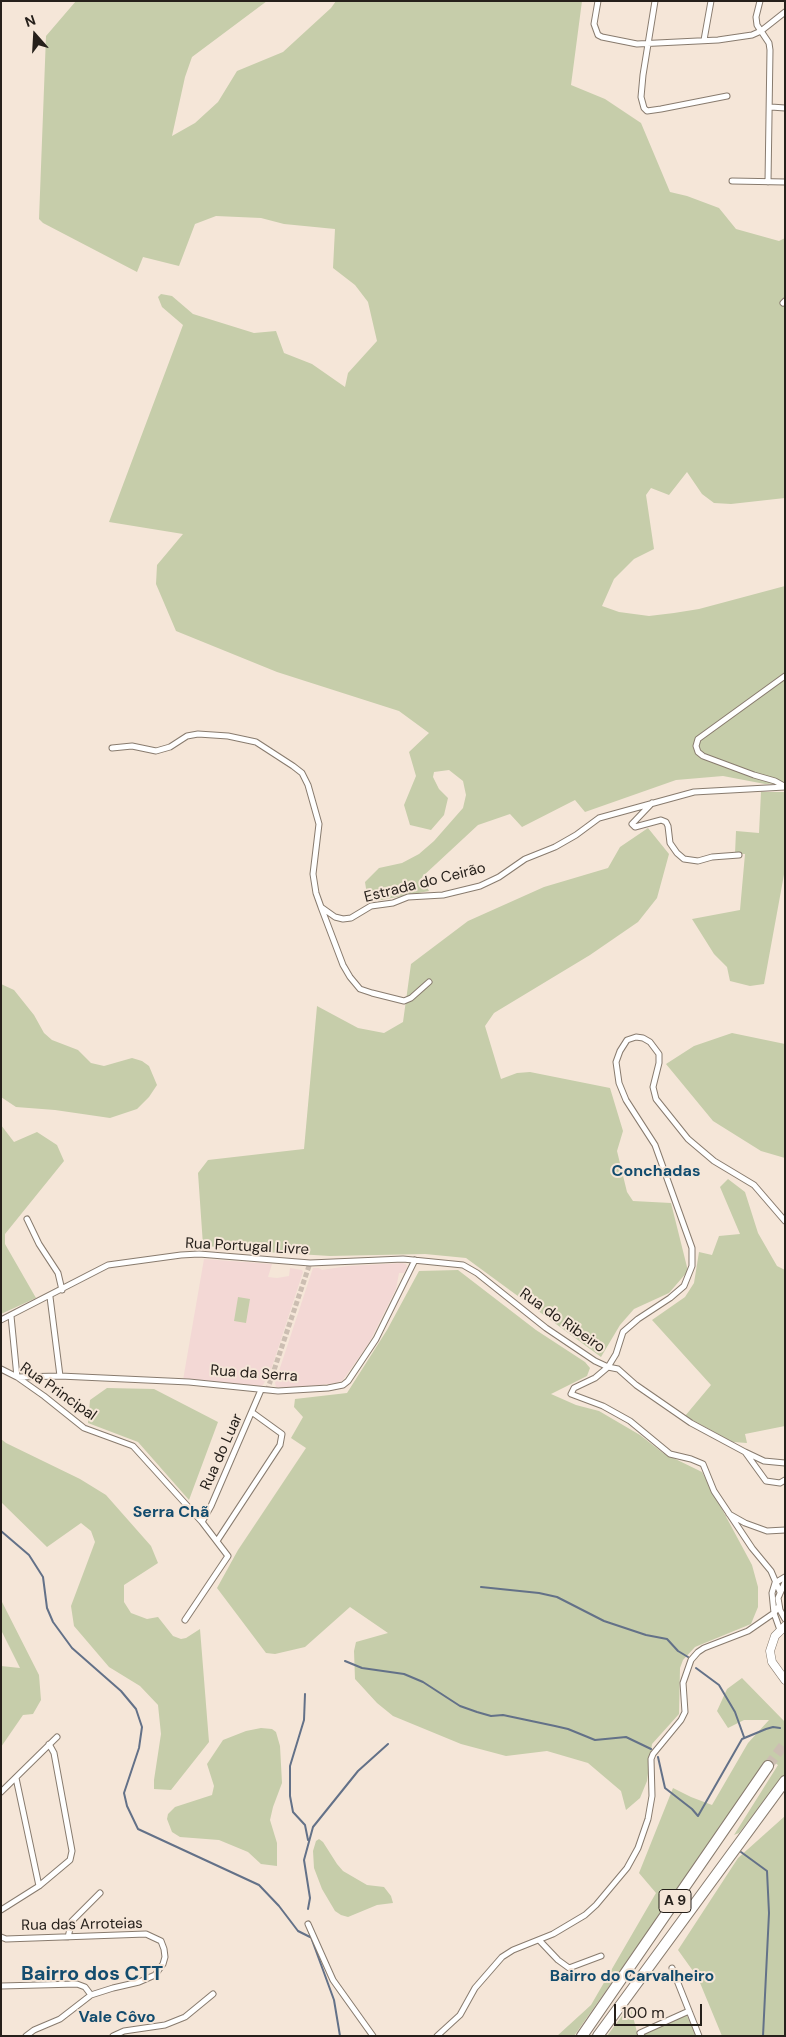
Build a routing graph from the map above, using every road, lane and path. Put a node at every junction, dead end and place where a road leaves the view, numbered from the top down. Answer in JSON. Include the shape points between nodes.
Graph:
{"nodes":[{"id":1,"x":598,"y":1,"type":"edge"},
{"id":2,"x":655,"y":1,"type":"edge"},
{"id":3,"x":712,"y":1,"type":"edge"},
{"id":4,"x":760,"y":1,"type":"edge"},
{"id":5,"x":785,"y":12,"type":"edge"},
{"id":6,"x":761,"y":31,"type":"junction"},
{"id":7,"x":704,"y":40,"type":"junction"},
{"id":8,"x":648,"y":43,"type":"junction"},
{"id":9,"x":727,"y":96,"type":"dead end"},
{"id":10,"x":770,"y":107,"type":"junction"},
{"id":11,"x":785,"y":108,"type":"edge"},
{"id":12,"x":732,"y":181,"type":"dead end"},
{"id":13,"x":768,"y":182,"type":"junction"},
{"id":14,"x":785,"y":182,"type":"edge"},
{"id":15,"x":785,"y":676,"type":"edge"},
{"id":16,"x":112,"y":748,"type":"dead end"},
{"id":17,"x":785,"y":787,"type":"edge"},
{"id":18,"x":652,"y":803,"type":"junction"},
{"id":19,"x":739,"y":855,"type":"dead end"},
{"id":20,"x":321,"y":907,"type":"junction"},
{"id":21,"x":429,"y":982,"type":"dead end"},
{"id":22,"x":27,"y":1219,"type":"dead end"},
{"id":23,"x":785,"y":1221,"type":"edge"},
{"id":24,"x":415,"y":1260,"type":"junction"},
{"id":25,"x":62,"y":1290,"type":"junction"},
{"id":26,"x":50,"y":1297,"type":"junction"},
{"id":27,"x":11,"y":1316,"type":"junction"},
{"id":28,"x":1,"y":1320,"type":"edge"},
{"id":29,"x":608,"y":1367,"type":"junction"},
{"id":30,"x":1,"y":1369,"type":"edge"},
{"id":31,"x":60,"y":1376,"type":"junction"},
{"id":32,"x":17,"y":1377,"type":"junction"},
{"id":33,"x":264,"y":1391,"type":"junction"},
{"id":34,"x":253,"y":1413,"type":"junction"},
{"id":35,"x":745,"y":1452,"type":"junction"},
{"id":36,"x":785,"y":1463,"type":"edge"},
{"id":37,"x":785,"y":1480,"type":"edge"},
{"id":38,"x":728,"y":1514,"type":"junction"},
{"id":39,"x":202,"y":1522,"type":"junction"},
{"id":40,"x":785,"y":1530,"type":"edge"},
{"id":41,"x":217,"y":1541,"type":"junction"},
{"id":42,"x":785,"y":1577,"type":"edge"},
{"id":43,"x":776,"y":1582,"type":"junction"},
{"id":44,"x":785,"y":1582,"type":"edge"},
{"id":45,"x":780,"y":1592,"type":"junction"},
{"id":46,"x":779,"y":1606,"type":"junction"},
{"id":47,"x":774,"y":1613,"type":"junction"},
{"id":48,"x":185,"y":1620,"type":"dead end"},
{"id":49,"x":783,"y":1625,"type":"edge"},
{"id":50,"x":785,"y":1680,"type":"edge"},
{"id":51,"x":57,"y":1737,"type":"dead end"},
{"id":52,"x":49,"y":1744,"type":"junction"},
{"id":53,"x":768,"y":1766,"type":"tunnel mouth"},
{"id":54,"x":16,"y":1778,"type":"junction"},
{"id":55,"x":785,"y":1781,"type":"edge"},
{"id":56,"x":1,"y":1792,"type":"edge"},
{"id":57,"x":39,"y":1886,"type":"junction"},
{"id":58,"x":100,"y":1893,"type":"dead end"},
{"id":59,"x":1,"y":1910,"type":"edge"},
{"id":60,"x":308,"y":1924,"type":"dead end"},
{"id":61,"x":1,"y":1937,"type":"edge"},
{"id":62,"x":68,"y":1937,"type":"junction"},
{"id":63,"x":539,"y":1940,"type":"junction"},
{"id":64,"x":601,"y":1956,"type":"dead end"},
{"id":65,"x":672,"y":1968,"type":"dead end"},
{"id":66,"x":1,"y":1986,"type":"edge"},
{"id":67,"x":213,"y":1994,"type":"dead end"},
{"id":68,"x":91,"y":1995,"type":"junction"},
{"id":69,"x":689,"y":2011,"type":"junction"},
{"id":70,"x":641,"y":2034,"type":"edge"},
{"id":71,"x":26,"y":2036,"type":"edge"},
{"id":72,"x":113,"y":2036,"type":"edge"},
{"id":73,"x":373,"y":2036,"type":"edge"},
{"id":74,"x":438,"y":2036,"type":"edge"},
{"id":75,"x":582,"y":2036,"type":"edge"},
{"id":76,"x":598,"y":2036,"type":"edge"},
{"id":77,"x":699,"y":2036,"type":"edge"}],
"edges":[{"from":1,"to":8,"type":"street","via":[[594,24],[598,35],[637,44]]},
{"from":2,"to":8,"type":"street"},
{"from":3,"to":7,"type":"street"},
{"from":4,"to":6,"type":"street","via":[[756,17]]},
{"from":5,"to":6,"type":"street"},
{"from":6,"to":7,"type":"street","via":[[743,37]]},
{"from":6,"to":10,"type":"street","via":[[770,50]]},
{"from":7,"to":8,"type":"street"},
{"from":8,"to":9,"type":"street","via":[[642,97],[647,111]]},
{"from":10,"to":11,"type":"street"},
{"from":10,"to":13,"type":"street"},
{"from":12,"to":13,"type":"street"},
{"from":13,"to":14,"type":"street"},
{"from":15,"to":17,"type":"street","via":[[698,739],[696,746],[703,756],[775,780]]},
{"from":16,"to":20,"type":"street","via":[[132,746],[156,750],[198,734],[228,736],[256,742],[293,766],[308,785],[319,824],[313,874]]},
{"from":17,"to":18,"type":"street","name":"Estrada do Ceirão","via":[[694,792]]},
{"from":18,"to":19,"type":"street","via":[[632,824],[635,827],[662,820],[666,822],[670,843],[684,859],[698,861]]},
{"from":18,"to":20,"type":"street","name":"Estrada do Ceirão","via":[[599,818],[555,847],[525,859],[480,886],[371,906],[351,918],[335,917]]},
{"from":20,"to":21,"type":"street","via":[[343,965],[360,989],[404,1001]]},
{"from":22,"to":25,"type":"street","via":[[58,1273]]},
{"from":23,"to":29,"type":"street","via":[[754,1185],[714,1161],[688,1140],[656,1099],[652,1087],[659,1063],[658,1054],[643,1038],[627,1040],[616,1062],[619,1083],[655,1145],[692,1248],[692,1266],[684,1286],[623,1332]]},
{"from":24,"to":25,"type":"street","name":"Rua Portugal Livre","via":[[310,1263],[181,1255],[108,1265]]},
{"from":24,"to":29,"type":"street","name":"Rua do Ribeiro","via":[[467,1266],[546,1328]]},
{"from":24,"to":33,"type":"street","name":"Rua da Serra","via":[[376,1339],[346,1383],[312,1390]]},
{"from":25,"to":26,"type":"street","name":"Rua Portugal Livre"},
{"from":26,"to":27,"type":"street","name":"Rua Portugal Livre"},
{"from":26,"to":31,"type":"street"},
{"from":27,"to":28,"type":"street","name":"Rua Portugal Livre"},
{"from":27,"to":32,"type":"street"},
{"from":29,"to":35,"type":"street","via":[[618,1368],[636,1385],[691,1423]]},
{"from":29,"to":38,"type":"street","name":"Rua do Ribeiro","via":[[595,1378],[574,1388],[571,1394],[630,1421],[670,1454],[703,1464]]},
{"from":30,"to":32,"type":"street","name":"Rua Principal"},
{"from":31,"to":32,"type":"street","name":"Rua da Serra"},
{"from":31,"to":33,"type":"street","name":"Rua da Serra","via":[[189,1382]]},
{"from":32,"to":39,"type":"street","name":"Rua Principal","via":[[84,1428],[133,1446]]},
{"from":33,"to":34,"type":"street","name":"Rua do Luar"},
{"from":34,"to":39,"type":"street","name":"Rua do Luar"},
{"from":34,"to":41,"type":"street","via":[[282,1434],[280,1445]]},
{"from":35,"to":36,"type":"street","via":[[764,1461]]},
{"from":35,"to":37,"type":"street","via":[[766,1481],[780,1483]]},
{"from":38,"to":40,"type":"street","via":[[759,1529]]},
{"from":38,"to":43,"type":"street","name":"Rua do Ribeiro","via":[[772,1571]]},
{"from":39,"to":41,"type":"street","name":"Rua Principal"},
{"from":41,"to":48,"type":"street","name":"Rua Principal","via":[[228,1556]]},
{"from":42,"to":43,"type":"street"},
{"from":43,"to":45,"type":"street","name":"Rua do Ribeiro"},
{"from":43,"to":47,"type":"street","via":[[772,1593]]},
{"from":44,"to":45,"type":"street"},
{"from":45,"to":46,"type":"street"},
{"from":46,"to":47,"type":"street"},
{"from":46,"to":49,"type":"street"},
{"from":47,"to":49,"type":"street"},
{"from":47,"to":63,"type":"street","via":[[738,1636],[698,1652],[691,1660],[683,1684],[685,1712],[651,1759],[652,1796],[644,1835],[634,1858],[596,1904],[570,1925]]},
{"from":49,"to":50,"type":"main road","via":[[770,1651],[772,1662]]},
{"from":51,"to":52,"type":"street"},
{"from":52,"to":54,"type":"street"},
{"from":52,"to":57,"type":"street","via":[[54,1753],[72,1851],[70,1860]]},
{"from":53,"to":75,"type":"highway","number":"A 9"},
{"from":54,"to":56,"type":"street"},
{"from":54,"to":57,"type":"street"},
{"from":55,"to":76,"type":"highway","number":"A 9"},
{"from":57,"to":59,"type":"street"},
{"from":58,"to":62,"type":"street","via":[[72,1921]]},
{"from":60,"to":73,"type":"street","via":[[333,1980]]},
{"from":61,"to":62,"type":"street","name":"Rua das Arroteias"},
{"from":62,"to":68,"type":"street","name":"Rua das Arroteias","via":[[146,1934],[161,1942],[165,1957],[155,1974],[139,1982]]},
{"from":63,"to":64,"type":"street","via":[[569,1968]]},
{"from":63,"to":74,"type":"street","via":[[502,1957],[475,1988],[460,2015]]},
{"from":65,"to":69,"type":"street"},
{"from":66,"to":68,"type":"street","via":[[77,1984],[85,1987]]},
{"from":67,"to":72,"type":"street","via":[[178,2020]]},
{"from":68,"to":71,"type":"street","name":"Rua das Arroteias","via":[[60,2019]]},
{"from":69,"to":70,"type":"street"},
{"from":69,"to":77,"type":"street"}]}
